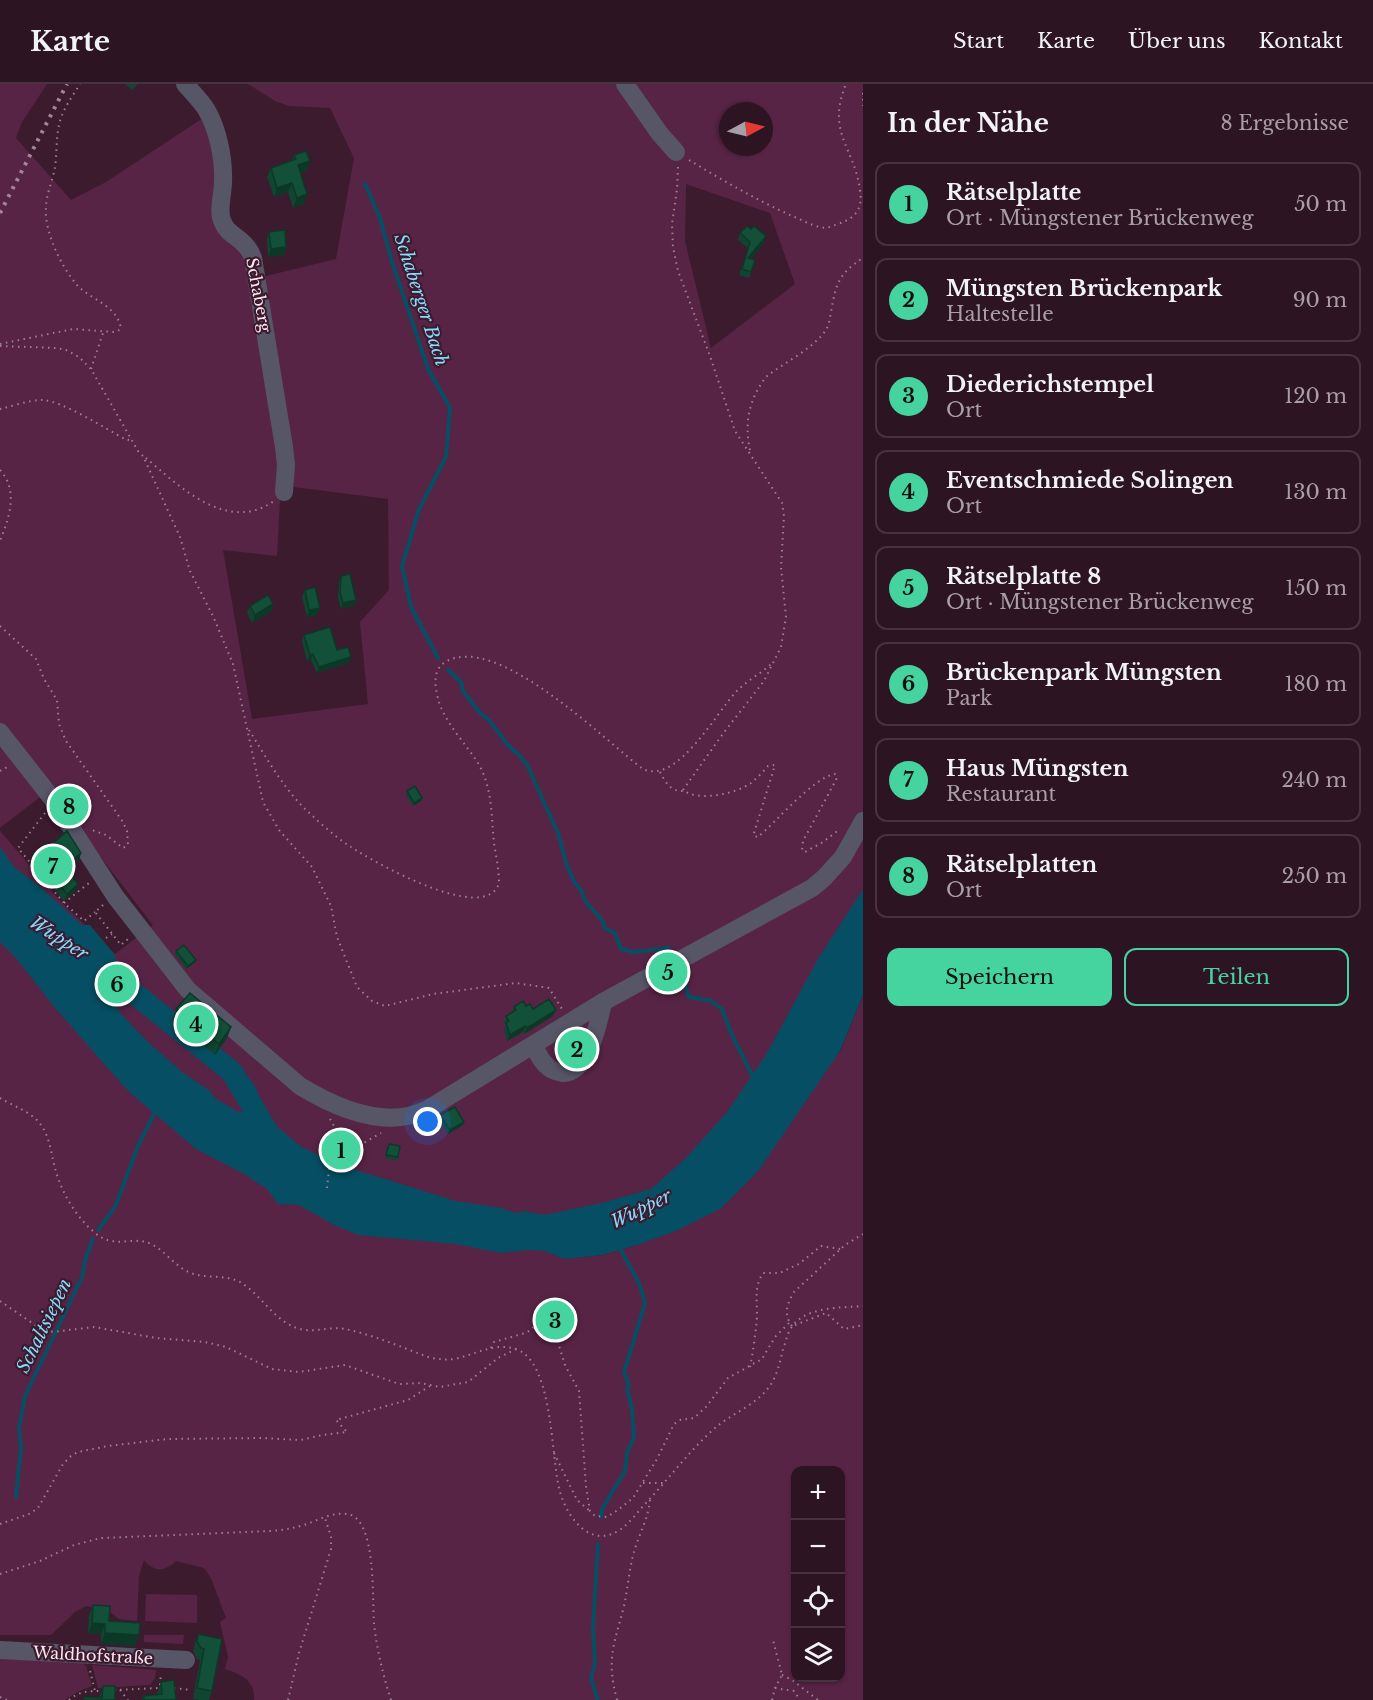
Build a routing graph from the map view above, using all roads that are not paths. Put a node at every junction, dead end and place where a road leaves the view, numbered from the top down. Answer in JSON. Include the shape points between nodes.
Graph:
{"nodes":[{"id":1,"x":185,"y":84,"type":"edge"},
{"id":2,"x":625,"y":84,"type":"edge"},
{"id":3,"x":676,"y":152,"type":"road end"},
{"id":4,"x":284,"y":492,"type":"road end"},
{"id":5,"x":0,"y":732,"type":"edge"},
{"id":6,"x":863,"y":821,"type":"edge"},
{"id":7,"x":603,"y":1002,"type":"junction"},
{"id":8,"x":533,"y":1045,"type":"junction"},
{"id":9,"x":0,"y":1650,"type":"edge"},
{"id":10,"x":186,"y":1660,"type":"dead end"}],
"edges":[{"from":1,"to":4,"type":"street","name":"Schaberg","via":[[207,110],[214,130],[223,172],[223,223],[247,245],[253,258],[283,438]]},
{"from":2,"to":3,"type":"street"},
{"from":5,"to":8,"type":"street","via":[[54,801],[115,896],[188,990],[286,1076],[317,1095],[376,1117],[412,1115]]},
{"from":6,"to":7,"type":"street","via":[[843,857],[812,888]]},
{"from":7,"to":8,"type":"street"},
{"from":7,"to":8,"type":"street","via":[[588,1051],[575,1070],[549,1069]]},
{"from":9,"to":10,"type":"street","name":"Waldhofstraße"}]}
